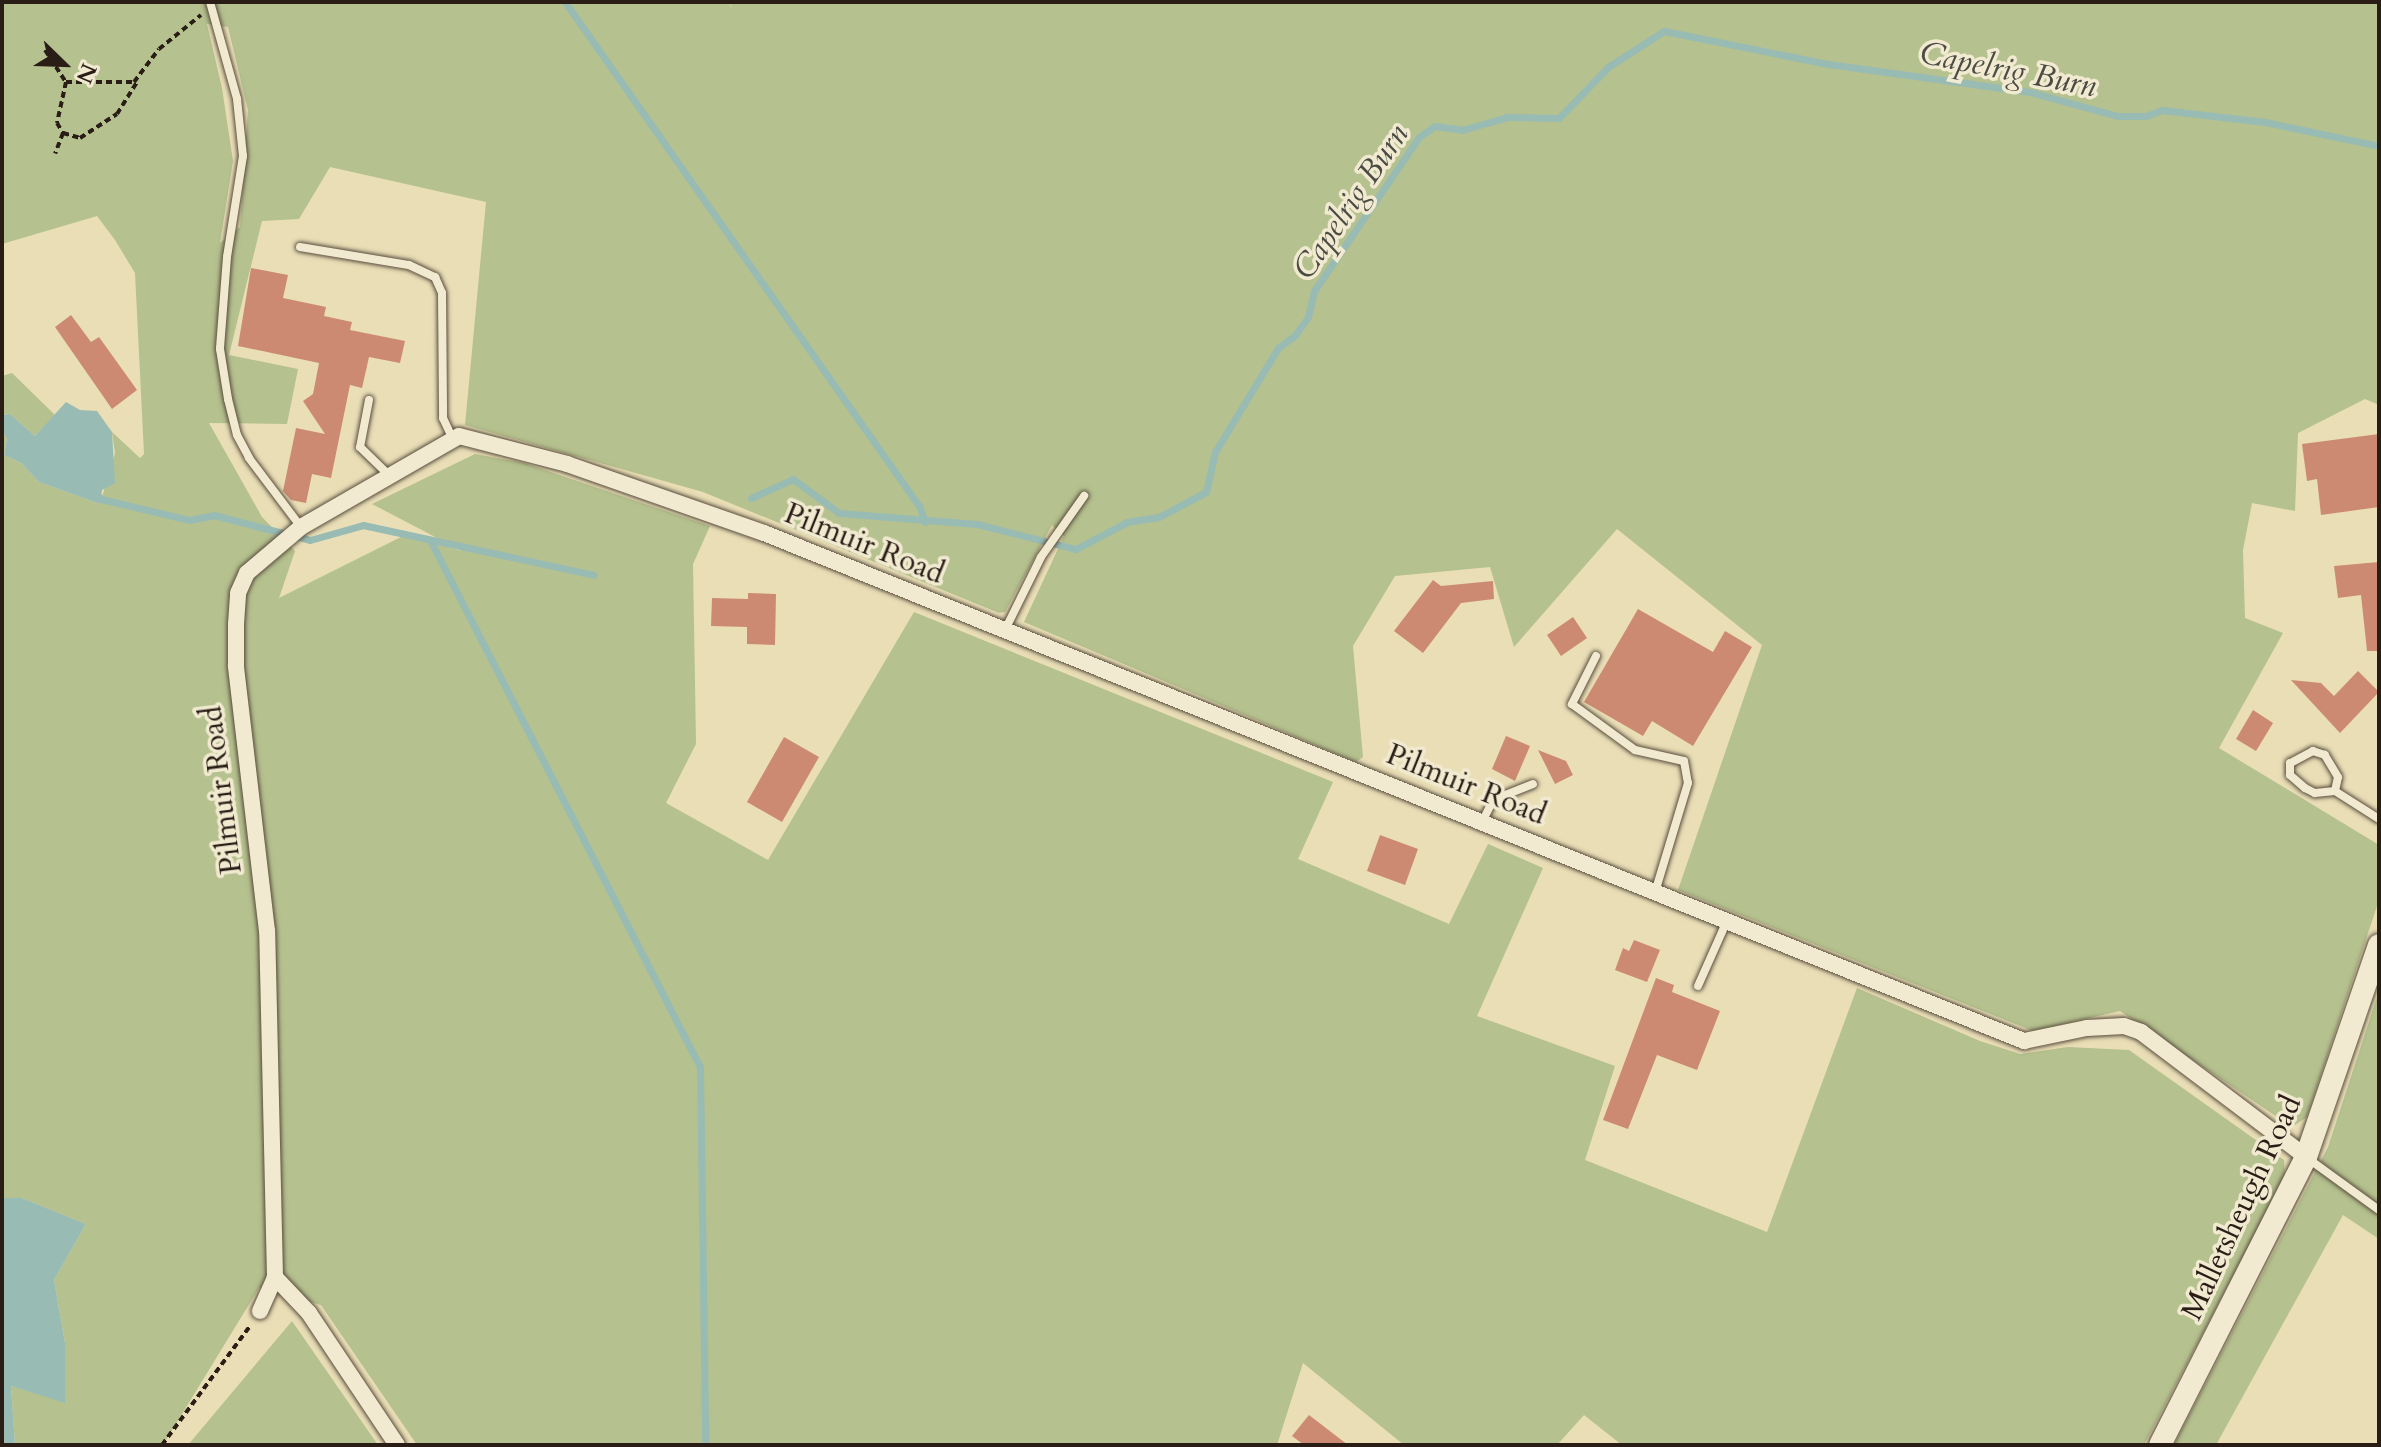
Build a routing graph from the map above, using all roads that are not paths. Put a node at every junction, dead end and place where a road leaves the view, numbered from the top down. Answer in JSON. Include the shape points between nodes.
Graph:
{"nodes":[{"id":1,"x":212,"y":6,"type":"edge"},
{"id":2,"x":300,"y":247,"type":"dead end"},
{"id":3,"x":369,"y":400,"type":"dead end"},
{"id":4,"x":453,"y":439,"type":"junction"},
{"id":5,"x":390,"y":476,"type":"junction"},
{"id":6,"x":1084,"y":496,"type":"dead end"},
{"id":7,"x":301,"y":527,"type":"junction"},
{"id":8,"x":1005,"y":630,"type":"junction"},
{"id":9,"x":1596,"y":656,"type":"dead end"},
{"id":10,"x":1533,"y":784,"type":"dead end"},
{"id":11,"x":2335,"y":791,"type":"junction"},
{"id":12,"x":2379,"y":819,"type":"edge"},
{"id":13,"x":1482,"y":822,"type":"junction"},
{"id":14,"x":1655,"y":892,"type":"junction"},
{"id":15,"x":1727,"y":920,"type":"junction"},
{"id":16,"x":2379,"y":945,"type":"edge"},
{"id":17,"x":1698,"y":986,"type":"dead end"},
{"id":18,"x":2306,"y":1157,"type":"junction"},
{"id":19,"x":2379,"y":1210,"type":"edge"},
{"id":20,"x":275,"y":1277,"type":"junction"},
{"id":21,"x":260,"y":1311,"type":"road end"},
{"id":22,"x":397,"y":1445,"type":"edge"},
{"id":23,"x":2160,"y":1445,"type":"edge"}],
"edges":[{"from":1,"to":7,"type":"lane","via":[[237,99],[243,156],[220,349],[228,399],[249,458]]},
{"from":2,"to":4,"type":"lane","via":[[409,265],[435,277],[442,293],[443,418]]},
{"from":3,"to":5,"type":"lane","via":[[360,447]]},
{"from":4,"to":5,"type":"street","name":"Pilmuir Road"},
{"from":4,"to":8,"type":"street","name":"Pilmuir Road","via":[[459,436],[567,464],[764,533]]},
{"from":5,"to":7,"type":"street","name":"Pilmuir Road"},
{"from":6,"to":8,"type":"lane","via":[[1041,557]]},
{"from":7,"to":20,"type":"street","name":"Pilmuir Road","via":[[247,573],[238,593],[236,624],[236,666],[267,931]]},
{"from":8,"to":13,"type":"street","name":"Pilmuir Road"},
{"from":9,"to":14,"type":"lane","via":[[1572,704],[1635,750],[1684,761],[1688,783]]},
{"from":10,"to":13,"type":"lane","via":[[1493,800]]},
{"from":11,"to":11,"type":"lane","via":[[2305,788],[2290,775],[2290,763],[2313,751],[2325,755],[2338,777]]},
{"from":11,"to":12,"type":"lane"},
{"from":13,"to":14,"type":"street","name":"Pilmuir Road"},
{"from":14,"to":15,"type":"street","name":"Pilmuir Road"},
{"from":15,"to":17,"type":"lane"},
{"from":15,"to":18,"type":"street","name":"Pilmuir Road","via":[[2024,1041],[2087,1028],[2124,1026],[2141,1032]]},
{"from":16,"to":18,"type":"street","name":"Malletsheugh Road"},
{"from":18,"to":19,"type":"lane"},
{"from":18,"to":23,"type":"street","name":"Malletsheugh Road"},
{"from":20,"to":21,"type":"street"},
{"from":20,"to":22,"type":"street","via":[[309,1313]]}]}
